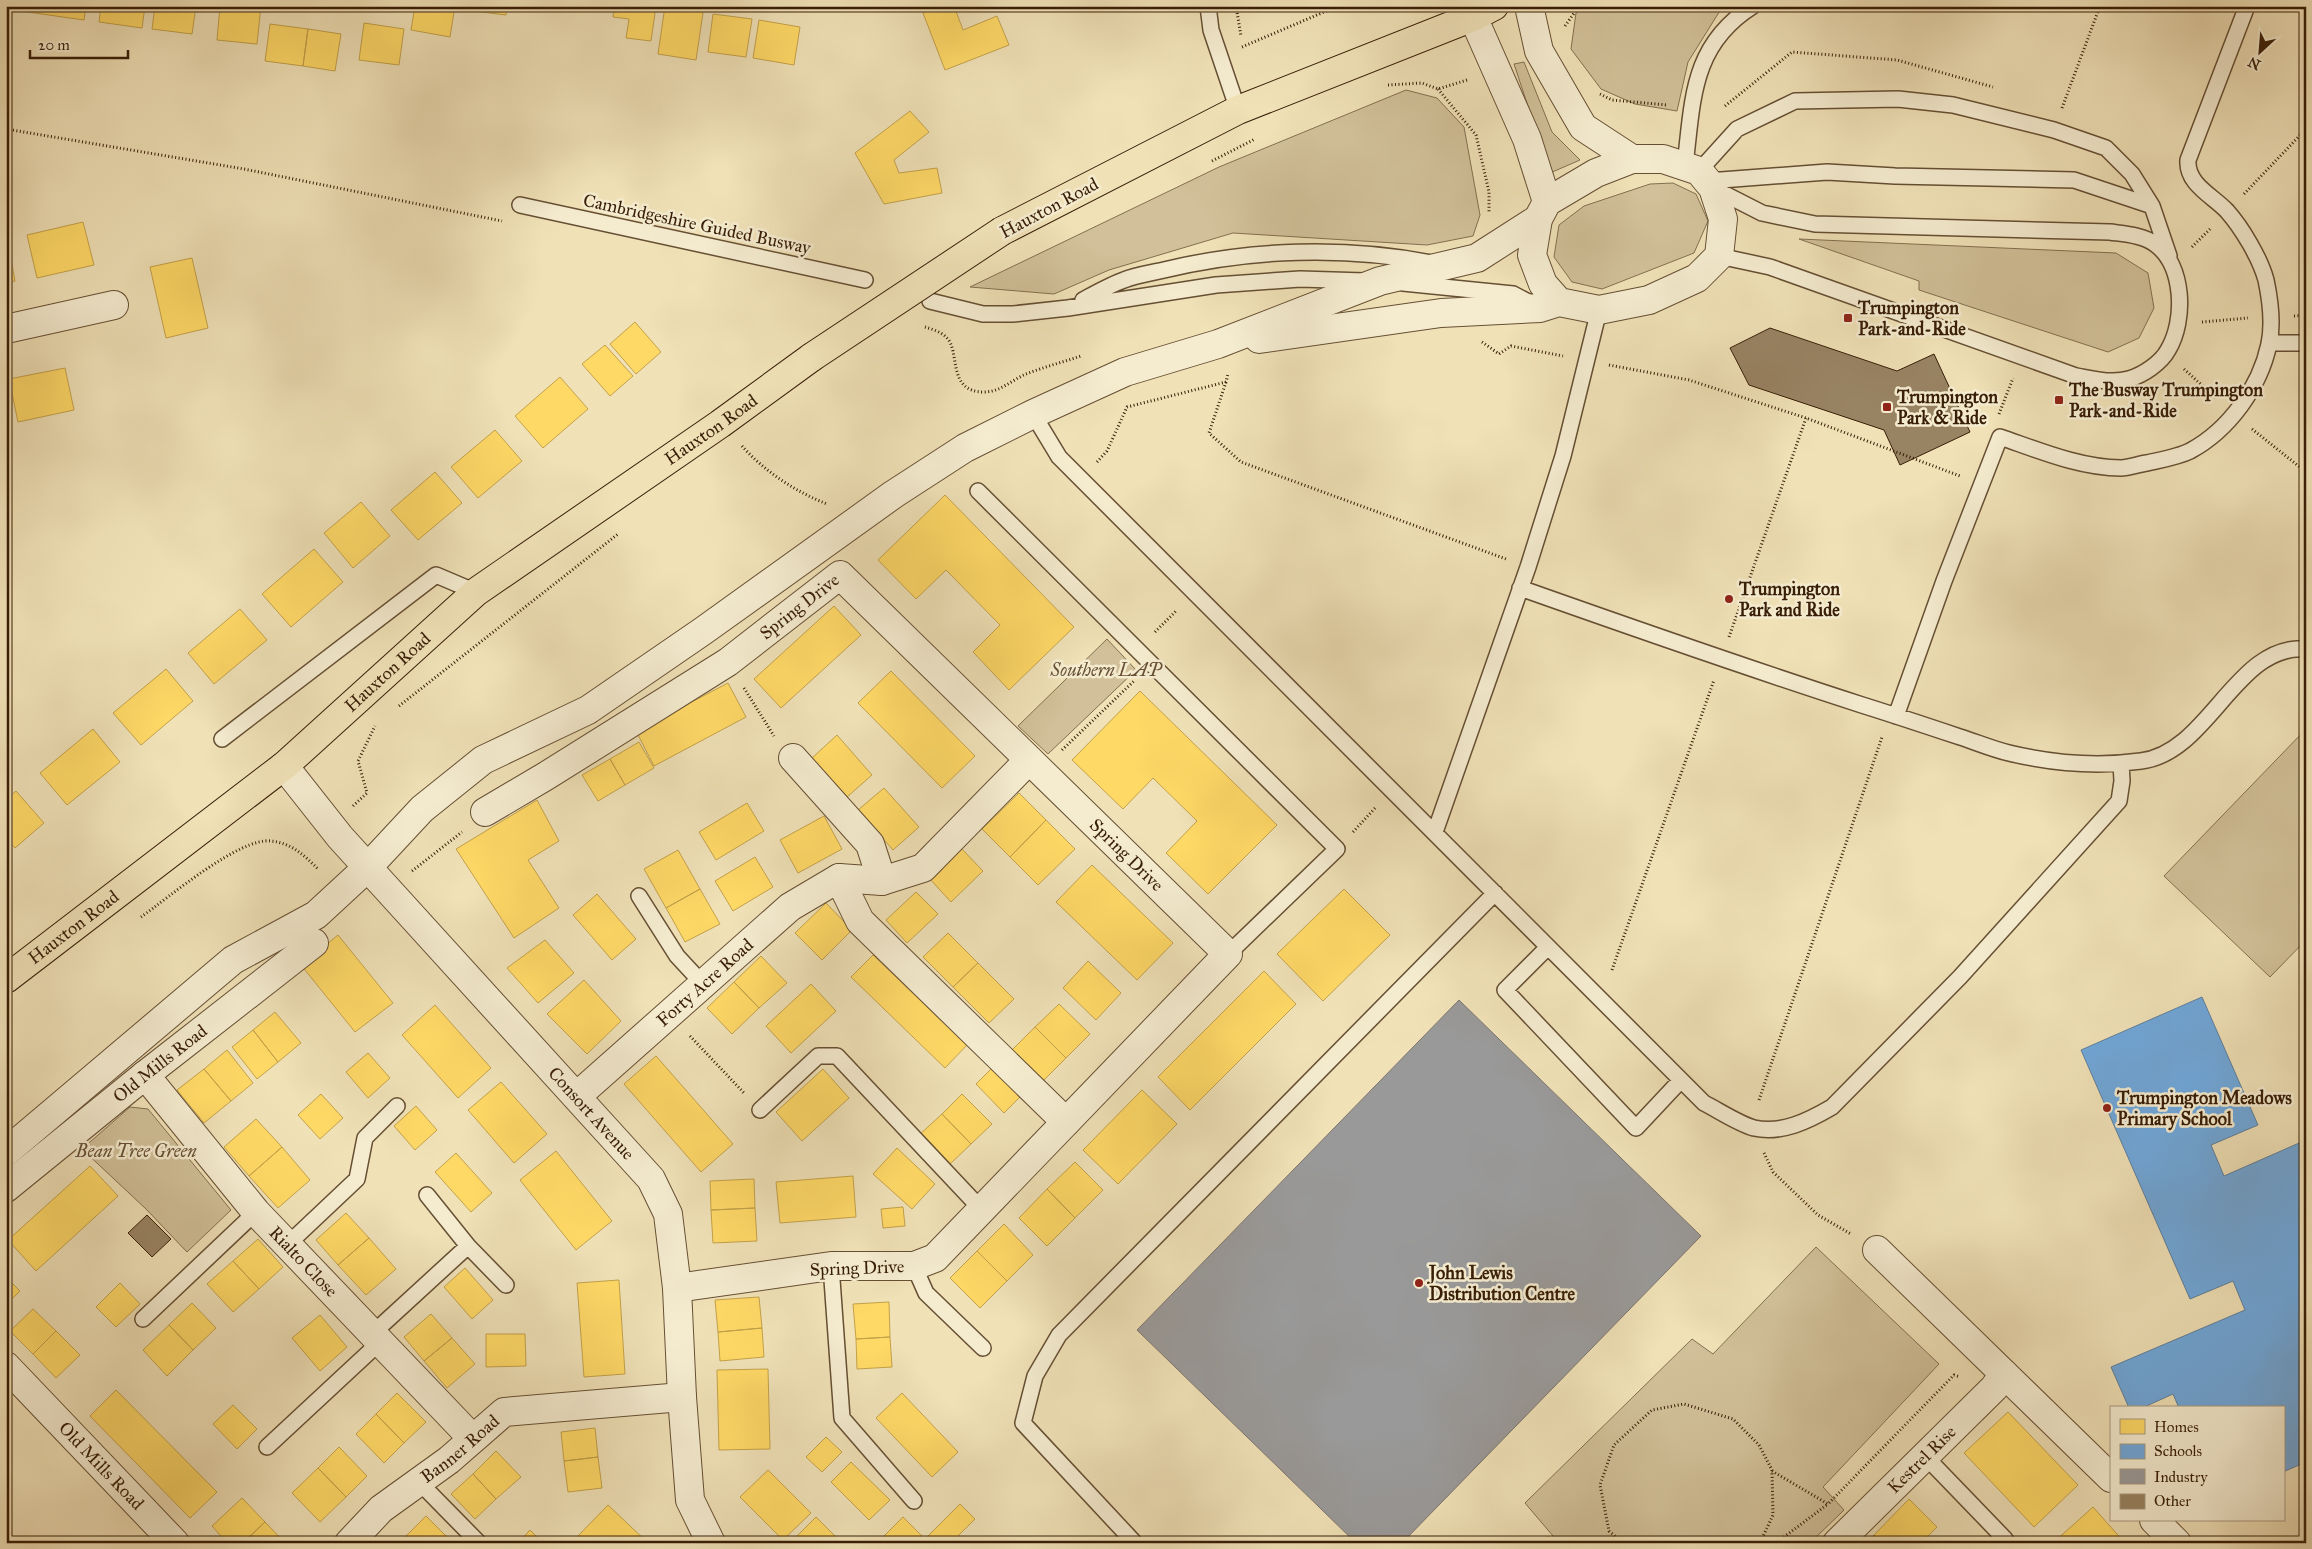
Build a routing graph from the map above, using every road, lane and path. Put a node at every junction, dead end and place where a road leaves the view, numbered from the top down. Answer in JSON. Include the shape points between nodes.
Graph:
{"nodes":[{"id":1,"x":1208,"y":6,"type":"edge"},
{"id":2,"x":1236,"y":6,"type":"edge"},
{"id":3,"x":1338,"y":6,"type":"edge"},
{"id":4,"x":1529,"y":6,"type":"edge"},
{"id":5,"x":1753,"y":6,"type":"edge"},
{"id":6,"x":2100,"y":6,"type":"edge"},
{"id":7,"x":2247,"y":6,"type":"edge"},
{"id":8,"x":1484,"y":12,"type":"edge"},
{"id":9,"x":1568,"y":23,"type":"dead end"},
{"id":10,"x":1567,"y":30,"type":"dead end"},
{"id":11,"x":1498,"y":70,"type":"junction"},
{"id":12,"x":1383,"y":85,"type":"dead end"},
{"id":13,"x":1438,"y":89,"type":"junction"},
{"id":14,"x":1592,"y":90,"type":"dead end"},
{"id":15,"x":1692,"y":104,"type":"junction"},
{"id":16,"x":2062,"y":108,"type":"dead end"},
{"id":17,"x":1238,"y":110,"type":"junction"},
{"id":18,"x":6,"y":129,"type":"edge"},
{"id":19,"x":2306,"y":129,"type":"edge"},
{"id":20,"x":1258,"y":137,"type":"dead end"},
{"id":21,"x":1632,"y":159,"type":"junction"},
{"id":22,"x":1206,"y":164,"type":"dead end"},
{"id":23,"x":1701,"y":176,"type":"junction"},
{"id":24,"x":520,"y":205,"type":"dead end"},
{"id":25,"x":2152,"y":206,"type":"junction"},
{"id":26,"x":1543,"y":210,"type":"junction"},
{"id":27,"x":2227,"y":212,"type":"junction"},
{"id":28,"x":510,"y":223,"type":"dead end"},
{"id":29,"x":2190,"y":249,"type":"dead end"},
{"id":30,"x":1489,"y":252,"type":"junction"},
{"id":31,"x":1719,"y":256,"type":"junction"},
{"id":32,"x":2170,"y":262,"type":"junction"},
{"id":33,"x":1448,"y":267,"type":"junction"},
{"id":34,"x":865,"y":280,"type":"dead end"},
{"id":35,"x":1380,"y":281,"type":"junction"},
{"id":36,"x":930,"y":301,"type":"dead end"},
{"id":37,"x":114,"y":305,"type":"dead end"},
{"id":38,"x":1550,"y":305,"type":"junction"},
{"id":39,"x":1068,"y":308,"type":"junction"},
{"id":40,"x":1503,"y":310,"type":"junction"},
{"id":41,"x":1599,"y":310,"type":"junction"},
{"id":42,"x":924,"y":327,"type":"dead end"},
{"id":43,"x":6,"y":329,"type":"edge"},
{"id":44,"x":1477,"y":338,"type":"dead end"},
{"id":45,"x":2269,"y":343,"type":"junction"},
{"id":46,"x":2306,"y":343,"type":"edge"},
{"id":47,"x":1218,"y":344,"type":"junction"},
{"id":48,"x":1510,"y":346,"type":"junction"},
{"id":49,"x":1082,"y":356,"type":"dead end"},
{"id":50,"x":1587,"y":361,"type":"junction"},
{"id":51,"x":1228,"y":370,"type":"dead end"},
{"id":52,"x":1226,"y":382,"type":"junction"},
{"id":53,"x":1033,"y":414,"type":"junction"},
{"id":54,"x":1806,"y":418,"type":"junction"},
{"id":55,"x":1080,"y":478,"type":"junction"},
{"id":56,"x":1981,"y":484,"type":"junction"},
{"id":57,"x":978,"y":490,"type":"dead end"},
{"id":58,"x":619,"y":533,"type":"dead end"},
{"id":59,"x":1528,"y":567,"type":"junction"},
{"id":60,"x":1520,"y":588,"type":"junction"},
{"id":61,"x":476,"y":592,"type":"junction"},
{"id":62,"x":1194,"y":592,"type":"junction"},
{"id":63,"x":2306,"y":649,"type":"edge"},
{"id":64,"x":1136,"y":650,"type":"junction"},
{"id":65,"x":1722,"y":657,"type":"junction"},
{"id":66,"x":728,"y":662,"type":"junction"},
{"id":67,"x":1152,"y":664,"type":"junction"},
{"id":68,"x":392,"y":712,"type":"dead end"},
{"id":69,"x":1896,"y":716,"type":"junction"},
{"id":70,"x":376,"y":725,"type":"dead end"},
{"id":71,"x":222,"y":739,"type":"dead end"},
{"id":72,"x":793,"y":758,"type":"joint"},
{"id":73,"x":2121,"y":763,"type":"junction"},
{"id":74,"x":1034,"y":765,"type":"junction"},
{"id":75,"x":284,"y":766,"type":"junction"},
{"id":76,"x":1392,"y":790,"type":"junction"},
{"id":77,"x":485,"y":812,"type":"dead end"},
{"id":78,"x":1435,"y":832,"type":"junction"},
{"id":79,"x":340,"y":837,"type":"junction"},
{"id":80,"x":1337,"y":849,"type":"junction"},
{"id":81,"x":368,"y":867,"type":"junction"},
{"id":82,"x":323,"y":875,"type":"dead end"},
{"id":83,"x":839,"y":878,"type":"junction"},
{"id":84,"x":882,"y":881,"type":"junction"},
{"id":85,"x":1495,"y":893,"type":"junction"},
{"id":86,"x":638,"y":896,"type":"dead end"},
{"id":87,"x":135,"y":921,"type":"dead end"},
{"id":88,"x":314,"y":942,"type":"dead end"},
{"id":89,"x":1548,"y":947,"type":"junction"},
{"id":90,"x":1228,"y":954,"type":"junction"},
{"id":91,"x":1612,"y":970,"type":"dead end"},
{"id":92,"x":6,"y":979,"type":"edge"},
{"id":93,"x":703,"y":984,"type":"junction"},
{"id":94,"x":669,"y":1014,"type":"junction"},
{"id":95,"x":145,"y":1075,"type":"junction"},
{"id":96,"x":1681,"y":1080,"type":"junction"},
{"id":97,"x":578,"y":1096,"type":"junction"},
{"id":98,"x":397,"y":1106,"type":"dead end"},
{"id":99,"x":760,"y":1110,"type":"joint"},
{"id":100,"x":1066,"y":1122,"type":"junction"},
{"id":101,"x":1753,"y":1128,"type":"junction"},
{"id":102,"x":6,"y":1152,"type":"edge"},
{"id":103,"x":6,"y":1188,"type":"edge"},
{"id":104,"x":427,"y":1195,"type":"dead end"},
{"id":105,"x":981,"y":1209,"type":"junction"},
{"id":106,"x":256,"y":1212,"type":"junction"},
{"id":107,"x":287,"y":1245,"type":"junction"},
{"id":108,"x":468,"y":1246,"type":"junction"},
{"id":109,"x":1877,"y":1250,"type":"joint"},
{"id":110,"x":831,"y":1266,"type":"junction"},
{"id":111,"x":914,"y":1266,"type":"junction"},
{"id":112,"x":506,"y":1285,"type":"dead end"},
{"id":113,"x":677,"y":1288,"type":"junction"},
{"id":114,"x":143,"y":1319,"type":"dead end"},
{"id":115,"x":376,"y":1338,"type":"junction"},
{"id":116,"x":983,"y":1348,"type":"dead end"},
{"id":117,"x":6,"y":1366,"type":"edge"},
{"id":118,"x":1999,"y":1381,"type":"junction"},
{"id":119,"x":682,"y":1396,"type":"junction"},
{"id":120,"x":472,"y":1438,"type":"junction"},
{"id":121,"x":267,"y":1447,"type":"dead end"},
{"id":122,"x":1924,"y":1455,"type":"junction"},
{"id":123,"x":1772,"y":1470,"type":"junction"},
{"id":124,"x":2110,"y":1477,"type":"edge"},
{"id":125,"x":419,"y":1482,"type":"junction"},
{"id":126,"x":914,"y":1501,"type":"dead end"},
{"id":127,"x":2156,"y":1522,"type":"edge"},
{"id":128,"x":1133,"y":1541,"type":"dead end"},
{"id":129,"x":176,"y":1543,"type":"edge"},
{"id":130,"x":349,"y":1543,"type":"edge"},
{"id":131,"x":479,"y":1543,"type":"edge"},
{"id":132,"x":711,"y":1543,"type":"edge"},
{"id":133,"x":1623,"y":1543,"type":"edge"},
{"id":134,"x":1760,"y":1543,"type":"edge"},
{"id":135,"x":1837,"y":1543,"type":"edge"},
{"id":136,"x":2001,"y":1543,"type":"edge"},
{"id":137,"x":2177,"y":1543,"type":"edge"}],
"edges":[{"from":1,"to":17,"type":"lane","via":[[1211,30]]},
{"from":2,"to":3,"type":"path","via":[[1242,48]]},
{"from":4,"to":21,"type":"street","via":[[1539,51],[1583,127]]},
{"from":5,"to":15,"type":"lane","via":[[1735,18],[1703,60]]},
{"from":6,"to":16,"type":"path"},
{"from":7,"to":27,"type":"lane","via":[[2187,169],[2192,179]]},
{"from":8,"to":11,"type":"street"},
{"from":8,"to":17,"type":"main road","name":"Hauxton Road"},
{"from":9,"to":10,"type":"path"},
{"from":11,"to":13,"type":"path"},
{"from":11,"to":26,"type":"street","via":[[1526,139]]},
{"from":12,"to":13,"type":"path","via":[[1422,83]]},
{"from":13,"to":30,"type":"path","via":[[1476,135],[1489,192]]},
{"from":14,"to":15,"type":"path","via":[[1612,100],[1658,105]]},
{"from":15,"to":23,"type":"lane"},
{"from":17,"to":61,"type":"main road","name":"Hauxton Road","bridge":true,"via":[[1002,231],[812,357]]},
{"from":18,"to":28,"type":"path","via":[[244,169]]},
{"from":19,"to":27,"type":"path"},
{"from":20,"to":22,"type":"path"},
{"from":21,"to":23,"type":"street","via":[[1663,159]]},
{"from":21,"to":26,"type":"street","via":[[1596,173]]},
{"from":23,"to":25,"type":"lane","via":[[1827,172],[2074,180]]},
{"from":23,"to":25,"type":"lane","via":[[1737,129],[1794,100],[1898,99],[1953,105],[2054,130],[2106,148],[2132,174]]},
{"from":23,"to":31,"type":"street","via":[[1723,219]]},
{"from":23,"to":32,"type":"lane","via":[[1762,213],[1815,224],[2118,233],[2154,244]]},
{"from":24,"to":34,"type":"lane","name":"Cambridgeshire Guided Busway"},
{"from":25,"to":32,"type":"lane"},
{"from":26,"to":30,"type":"street"},
{"from":26,"to":38,"type":"street","via":[[1532,255]]},
{"from":27,"to":29,"type":"path"},
{"from":27,"to":45,"type":"lane","via":[[2249,242],[2266,279]]},
{"from":30,"to":33,"type":"street"},
{"from":31,"to":32,"type":"lane","via":[[1770,267],[2067,372],[2105,381],[2129,379],[2151,368],[2168,351],[2176,331],[2179,304],[2176,278]]},
{"from":31,"to":41,"type":"street","via":[[1697,278],[1649,300]]},
{"from":33,"to":35,"type":"street"},
{"from":33,"to":39,"type":"lane","via":[[1407,258],[1309,251],[1245,255],[1124,279]]},
{"from":35,"to":38,"type":"lane","via":[[1513,294]]},
{"from":35,"to":39,"type":"lane","via":[[1300,279],[1216,284]]},
{"from":35,"to":47,"type":"street"},
{"from":36,"to":39,"type":"lane","via":[[983,314]]},
{"from":37,"to":43,"type":"street"},
{"from":38,"to":40,"type":"street"},
{"from":38,"to":41,"type":"street"},
{"from":40,"to":47,"type":"street","via":[[1441,313]]},
{"from":40,"to":48,"type":"path"},
{"from":41,"to":50,"type":"lane"},
{"from":42,"to":49,"type":"path","via":[[946,337],[952,345],[957,374],[972,390],[999,389],[1025,375]]},
{"from":44,"to":48,"type":"path","via":[[1499,354]]},
{"from":45,"to":46,"type":"lane"},
{"from":45,"to":56,"type":"lane","via":[[2258,376],[2234,414],[2215,434],[2189,452],[2121,468],[2060,457],[2000,437]]},
{"from":47,"to":53,"type":"street","via":[[1125,372]]},
{"from":48,"to":50,"type":"path"},
{"from":50,"to":54,"type":"path","via":[[1689,380]]},
{"from":50,"to":59,"type":"lane","via":[[1563,456]]},
{"from":51,"to":52,"type":"path"},
{"from":52,"to":55,"type":"path","via":[[1126,407],[1107,451]]},
{"from":52,"to":59,"type":"path","via":[[1208,433],[1241,462]]},
{"from":53,"to":55,"type":"lane","via":[[1059,458]]},
{"from":53,"to":81,"type":"street","via":[[965,448],[894,494],[588,710],[483,760],[422,809]]},
{"from":54,"to":56,"type":"path"},
{"from":54,"to":65,"type":"path"},
{"from":55,"to":62,"type":"lane"},
{"from":56,"to":69,"type":"lane"},
{"from":57,"to":64,"type":"lane"},
{"from":58,"to":68,"type":"path"},
{"from":59,"to":60,"type":"lane"},
{"from":60,"to":65,"type":"lane"},
{"from":60,"to":78,"type":"lane"},
{"from":61,"to":71,"type":"lane","via":[[436,575]]},
{"from":61,"to":75,"type":"main road","name":"Hauxton Road"},
{"from":62,"to":64,"type":"path"},
{"from":62,"to":76,"type":"lane"},
{"from":63,"to":73,"type":"lane","via":[[2295,648],[2268,658],[2245,675],[2189,738],[2162,755],[2145,761]]},
{"from":64,"to":67,"type":"lane"},
{"from":65,"to":69,"type":"lane"},
{"from":65,"to":91,"type":"path"},
{"from":66,"to":72,"type":"path","via":[[774,736]]},
{"from":66,"to":74,"type":"street","name":"Spring Drive","via":[[840,575]]},
{"from":66,"to":77,"type":"street","name":"Spring Drive"},
{"from":67,"to":74,"type":"path"},
{"from":67,"to":80,"type":"lane"},
{"from":69,"to":73,"type":"lane","via":[[2008,753],[2072,763]]},
{"from":70,"to":79,"type":"path","via":[[358,761],[367,793],[339,820]]},
{"from":72,"to":84,"type":"street","via":[[870,844]]},
{"from":73,"to":101,"type":"lane","via":[[2119,801],[1960,977],[1832,1108],[1806,1122],[1777,1129]]},
{"from":74,"to":84,"type":"street","via":[[923,868]]},
{"from":74,"to":90,"type":"street","name":"Spring Drive"},
{"from":75,"to":79,"type":"street","name":"Consort Avenue"},
{"from":75,"to":92,"type":"main road","name":"Hauxton Road"},
{"from":76,"to":78,"type":"lane"},
{"from":76,"to":80,"type":"path"},
{"from":78,"to":85,"type":"lane"},
{"from":79,"to":81,"type":"street","name":"Consort Avenue"},
{"from":80,"to":90,"type":"lane"},
{"from":81,"to":97,"type":"street","name":"Consort Avenue"},
{"from":81,"to":102,"type":"street","via":[[316,915],[233,960]]},
{"from":82,"to":87,"type":"path","via":[[302,852],[287,845],[270,840],[244,846]]},
{"from":83,"to":84,"type":"street"},
{"from":83,"to":93,"type":"street","name":"Forty Acre Road","via":[[790,907]]},
{"from":83,"to":100,"type":"street","via":[[860,921]]},
{"from":85,"to":89,"type":"lane"},
{"from":85,"to":128,"type":"lane","via":[[1059,1335],[1035,1376],[1023,1423]]},
{"from":86,"to":93,"type":"lane","via":[[676,956]]},
{"from":88,"to":95,"type":"street","name":"Old Mills Road"},
{"from":89,"to":96,"type":"lane"},
{"from":89,"to":96,"type":"lane","via":[[1505,990],[1636,1128]]},
{"from":90,"to":100,"type":"street","name":"Spring Drive"},
{"from":93,"to":94,"type":"street","name":"Forty Acre Road"},
{"from":94,"to":97,"type":"street","name":"Forty Acre Road"},
{"from":94,"to":99,"type":"path"},
{"from":95,"to":103,"type":"street","name":"Old Mills Road"},
{"from":95,"to":106,"type":"street","name":"Rialto Close"},
{"from":96,"to":101,"type":"lane","via":[[1704,1103]]},
{"from":97,"to":113,"type":"street","name":"Consort Avenue","via":[[651,1179],[668,1214]]},
{"from":98,"to":107,"type":"lane","via":[[365,1138],[356,1180]]},
{"from":99,"to":105,"type":"lane","via":[[818,1056],[836,1056]]},
{"from":100,"to":105,"type":"street","name":"Spring Drive"},
{"from":101,"to":109,"type":"path","via":[[1773,1172],[1818,1215]]},
{"from":104,"to":108,"type":"lane"},
{"from":105,"to":111,"type":"street","name":"Spring Drive","via":[[935,1258]]},
{"from":106,"to":107,"type":"street","name":"Rialto Close"},
{"from":106,"to":114,"type":"lane"},
{"from":107,"to":115,"type":"street","name":"Rialto Close"},
{"from":108,"to":112,"type":"lane"},
{"from":108,"to":115,"type":"lane"},
{"from":109,"to":118,"type":"street"},
{"from":110,"to":111,"type":"street","name":"Spring Drive"},
{"from":110,"to":113,"type":"street","name":"Spring Drive"},
{"from":110,"to":126,"type":"lane","via":[[842,1418]]},
{"from":111,"to":116,"type":"lane","via":[[926,1293]]},
{"from":113,"to":119,"type":"street","name":"Consort Avenue"},
{"from":115,"to":120,"type":"street","name":"Rialto Close"},
{"from":115,"to":121,"type":"lane"},
{"from":117,"to":129,"type":"street","name":"Old Mills Road"},
{"from":118,"to":122,"type":"street","name":"Kestrel Rise"},
{"from":118,"to":123,"type":"path","via":[[1954,1375],[1828,1504]]},
{"from":118,"to":124,"type":"street"},
{"from":119,"to":120,"type":"street","name":"Banner Road","via":[[504,1412]]},
{"from":119,"to":132,"type":"street","name":"Consort Avenue","via":[[690,1500]]},
{"from":120,"to":125,"type":"street","name":"Banner Road"},
{"from":122,"to":135,"type":"street","name":"Kestrel Rise"},
{"from":122,"to":136,"type":"lane","via":[[2004,1539]]},
{"from":123,"to":133,"type":"path","via":[[1758,1445],[1734,1419],[1684,1404],[1652,1410],[1614,1445],[1600,1485],[1609,1531]]},
{"from":123,"to":134,"type":"path","via":[[1773,1515]]},
{"from":125,"to":130,"type":"street","name":"Banner Road","via":[[381,1509]]},
{"from":125,"to":131,"type":"lane"},
{"from":127,"to":137,"type":"street"}]}
